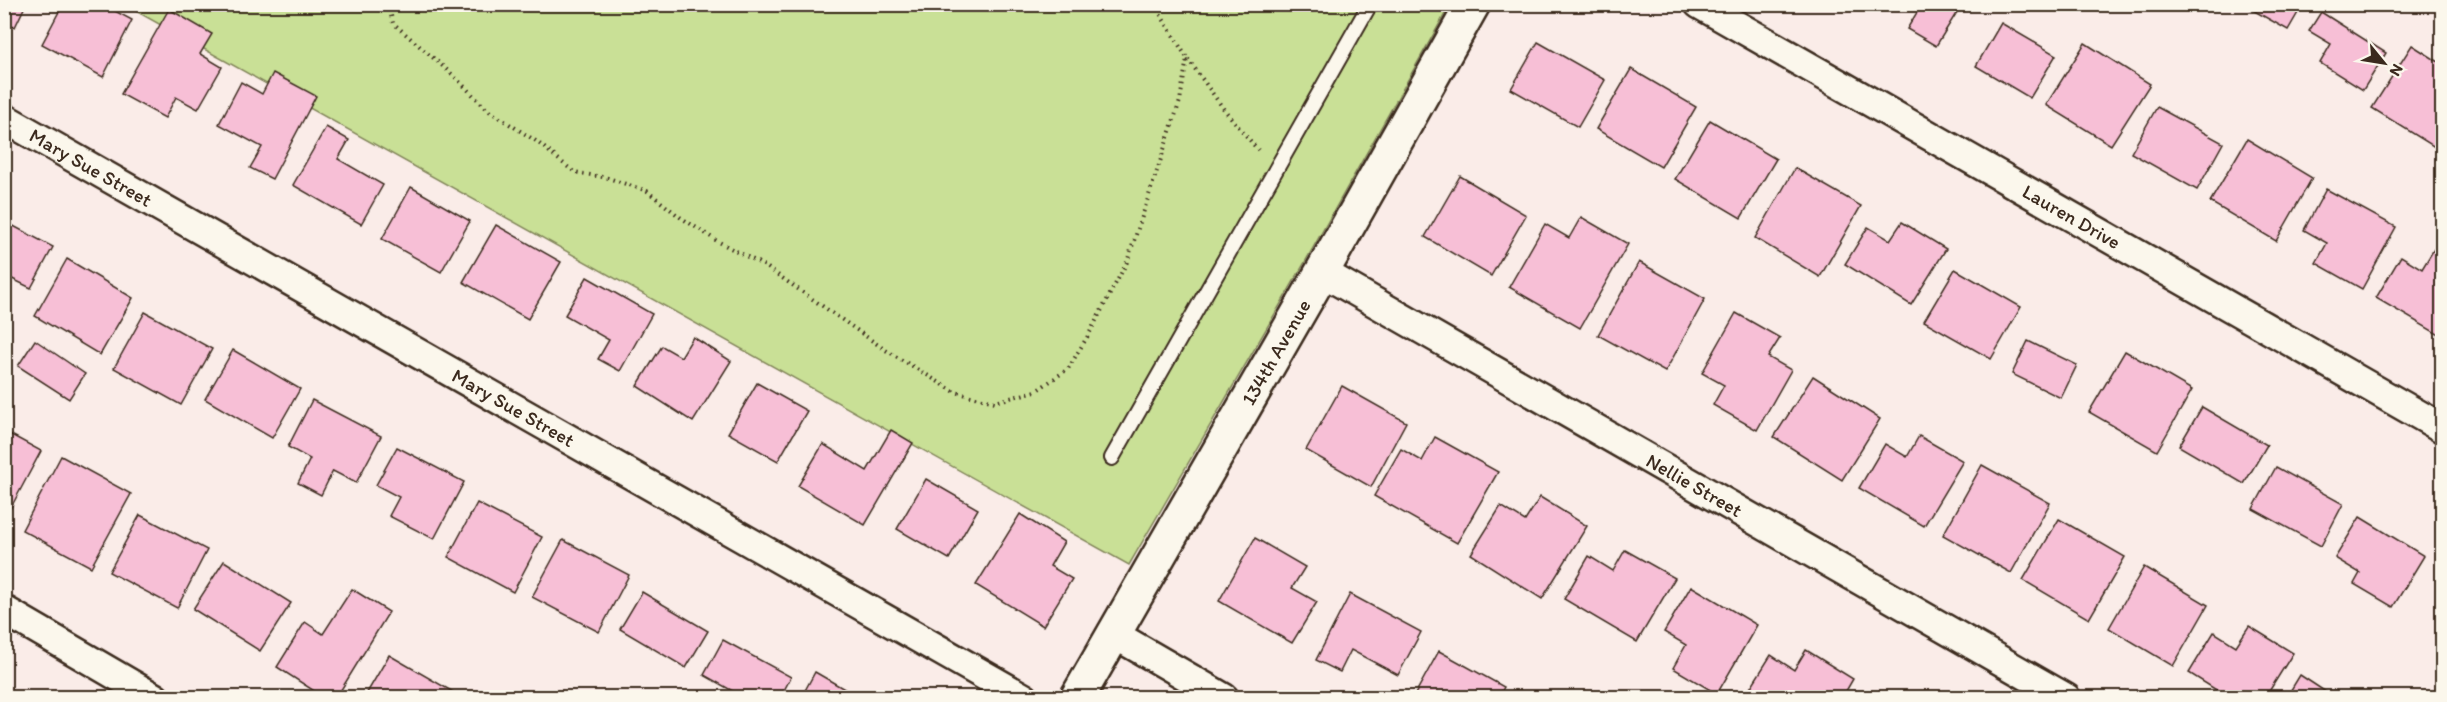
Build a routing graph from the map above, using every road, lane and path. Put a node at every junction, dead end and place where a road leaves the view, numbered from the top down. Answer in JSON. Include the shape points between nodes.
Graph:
{"nodes":[{"id":1,"x":388,"y":4,"type":"edge"},
{"id":2,"x":1155,"y":4,"type":"edge"},
{"id":3,"x":1370,"y":4,"type":"edge"},
{"id":4,"x":1473,"y":4,"type":"edge"},
{"id":5,"x":1699,"y":4,"type":"edge"},
{"id":6,"x":1187,"y":58,"type":"junction"},
{"id":7,"x":4,"y":118,"type":"edge"},
{"id":8,"x":1275,"y":171,"type":"junction"},
{"id":9,"x":1322,"y":272,"type":"junction"},
{"id":10,"x":2442,"y":428,"type":"edge"},
{"id":11,"x":1112,"y":458,"type":"dead end"},
{"id":12,"x":4,"y":610,"type":"edge"},
{"id":13,"x":1112,"y":633,"type":"junction"},
{"id":14,"x":155,"y":698,"type":"edge"},
{"id":15,"x":1024,"y":698,"type":"edge"},
{"id":16,"x":1077,"y":698,"type":"edge"},
{"id":17,"x":1224,"y":698,"type":"edge"},
{"id":18,"x":2066,"y":698,"type":"edge"}],
"edges":[{"from":1,"to":6,"type":"path","via":[[393,23],[489,111],[536,141],[574,172],[647,191],[680,217],[765,266],[884,349],[955,392],[995,402],[1036,391],[1068,369],[1089,333],[1127,262],[1180,101]]},
{"from":2,"to":6,"type":"path"},
{"from":3,"to":8,"type":"lane"},
{"from":4,"to":9,"type":"street","name":"134th Avenue"},
{"from":5,"to":10,"type":"street","name":"Lauren Drive"},
{"from":6,"to":8,"type":"path"},
{"from":7,"to":15,"type":"street","name":"Mary Sue Street"},
{"from":8,"to":11,"type":"lane"},
{"from":9,"to":13,"type":"street","name":"134th Avenue"},
{"from":9,"to":18,"type":"street","name":"Nellie Street"},
{"from":12,"to":14,"type":"street"},
{"from":13,"to":16,"type":"street","name":"134th Avenue"},
{"from":13,"to":17,"type":"street"}]}
